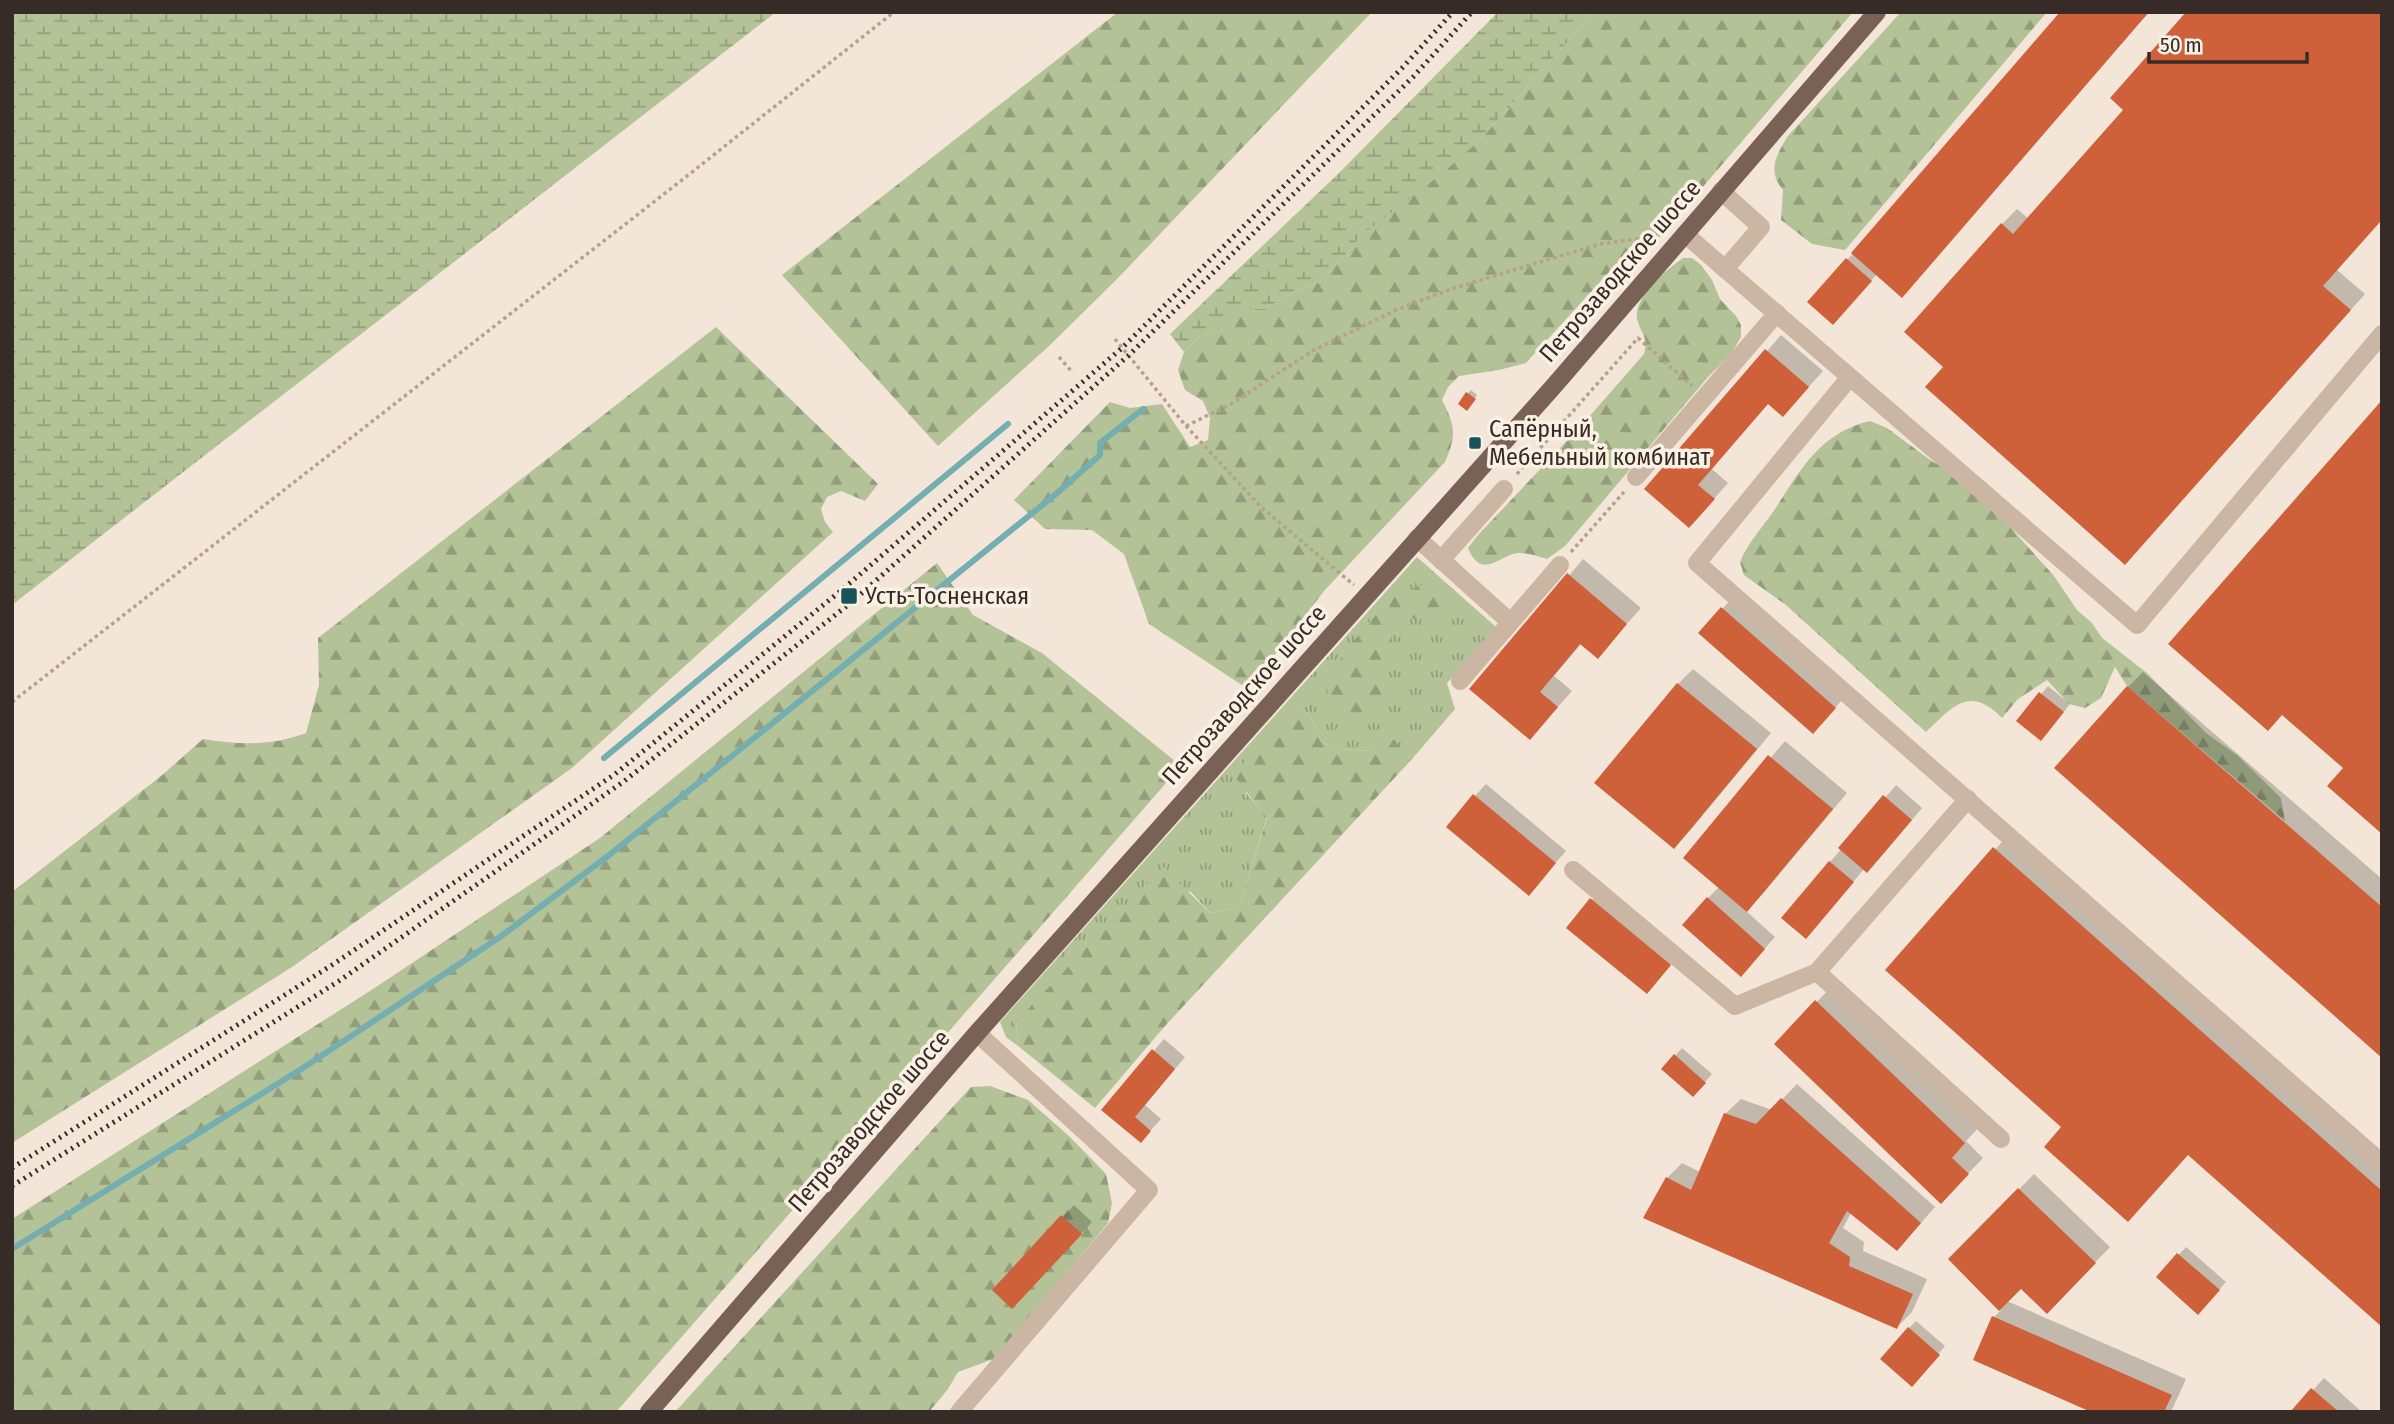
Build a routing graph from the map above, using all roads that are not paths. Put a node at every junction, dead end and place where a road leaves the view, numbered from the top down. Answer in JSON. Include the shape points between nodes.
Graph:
{"nodes":[{"id":1,"x":1877,"y":12,"type":"edge"},
{"id":2,"x":1721,"y":191,"type":"junction"},
{"id":3,"x":1685,"y":234,"type":"junction"},
{"id":4,"x":1725,"y":269,"type":"junction"},
{"id":5,"x":1777,"y":313,"type":"junction"},
{"id":6,"x":2382,"y":334,"type":"edge"},
{"id":7,"x":1850,"y":377,"type":"junction"},
{"id":8,"x":1636,"y":477,"type":"road end"},
{"id":9,"x":1504,"y":489,"type":"road end"},
{"id":10,"x":1417,"y":538,"type":"junction"},
{"id":11,"x":1441,"y":560,"type":"junction"},
{"id":12,"x":1560,"y":565,"type":"road end"},
{"id":13,"x":1510,"y":622,"type":"junction"},
{"id":14,"x":1460,"y":681,"type":"dead end"},
{"id":15,"x":1968,"y":799,"type":"junction"},
{"id":16,"x":1573,"y":870,"type":"dead end"},
{"id":17,"x":1817,"y":972,"type":"junction"},
{"id":18,"x":977,"y":1033,"type":"junction"},
{"id":19,"x":2001,"y":1139,"type":"dead end"},
{"id":20,"x":2382,"y":1163,"type":"edge"},
{"id":21,"x":649,"y":1412,"type":"edge"},
{"id":22,"x":959,"y":1412,"type":"edge"}],
"edges":[{"from":1,"to":2,"type":"main road","name":"Петрозаводское шоссе"},
{"from":2,"to":3,"type":"main road","name":"Петрозаводское шоссе"},
{"from":2,"to":4,"type":"lane","via":[[1761,227]]},
{"from":3,"to":4,"type":"lane"},
{"from":3,"to":10,"type":"main road","name":"Петрозаводское шоссе"},
{"from":4,"to":5,"type":"lane"},
{"from":5,"to":7,"type":"lane"},
{"from":5,"to":8,"type":"lane"},
{"from":6,"to":7,"type":"lane","via":[[2137,625]]},
{"from":7,"to":15,"type":"lane","via":[[1697,563]]},
{"from":9,"to":11,"type":"lane"},
{"from":10,"to":11,"type":"lane"},
{"from":10,"to":18,"type":"main road","name":"Петрозаводское шоссе"},
{"from":11,"to":13,"type":"lane"},
{"from":12,"to":13,"type":"lane"},
{"from":13,"to":14,"type":"lane"},
{"from":15,"to":17,"type":"lane"},
{"from":15,"to":20,"type":"lane"},
{"from":16,"to":17,"type":"lane","via":[[1735,1006]]},
{"from":17,"to":19,"type":"lane"},
{"from":18,"to":21,"type":"main road","name":"Петрозаводское шоссе"},
{"from":18,"to":22,"type":"lane","via":[[1149,1189]]}]}
